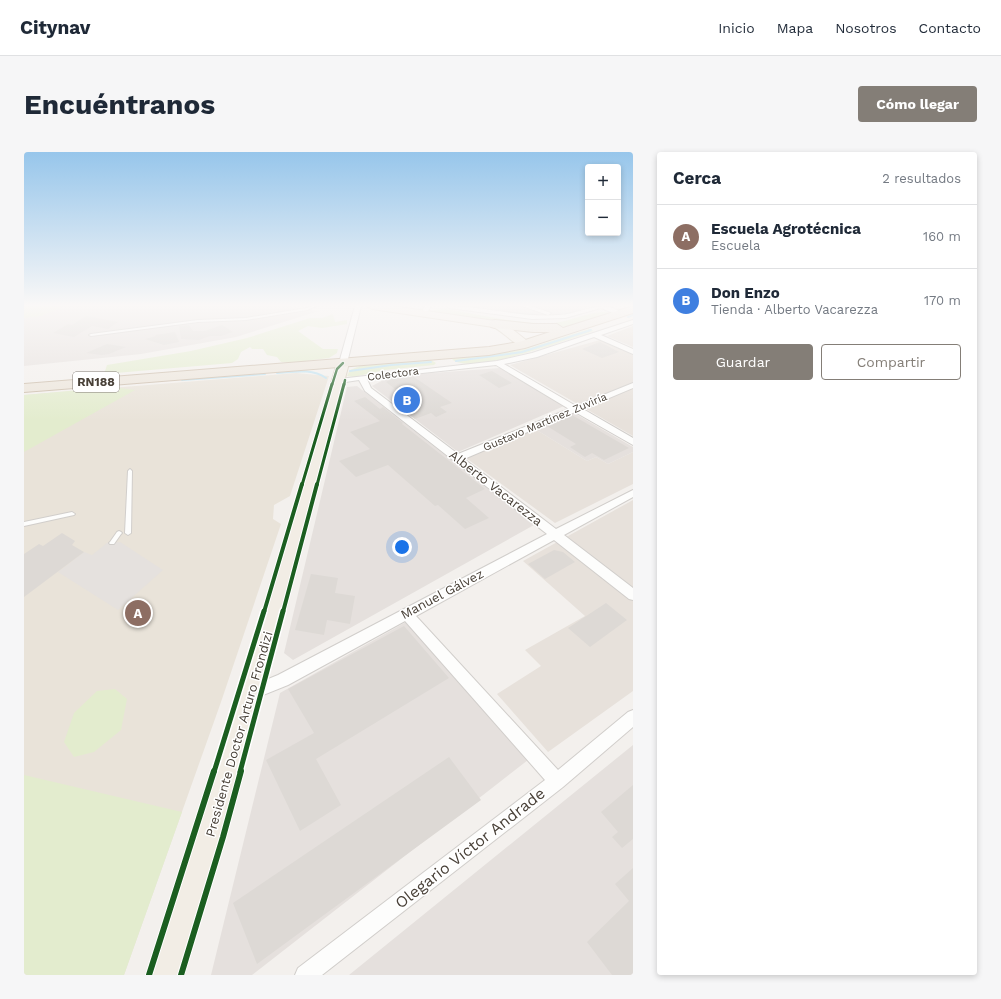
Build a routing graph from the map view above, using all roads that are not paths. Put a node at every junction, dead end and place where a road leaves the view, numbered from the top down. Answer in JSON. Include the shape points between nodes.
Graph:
{"nodes":[{"id":1,"x":348,"y":344,"type":"edge"},
{"id":2,"x":503,"y":344,"type":"edge"},
{"id":3,"x":558,"y":344,"type":"edge"},
{"id":4,"x":621,"y":344,"type":"edge"},
{"id":5,"x":523,"y":345,"type":"edge"},
{"id":6,"x":489,"y":351,"type":"junction"},
{"id":7,"x":633,"y":352,"type":"edge"},
{"id":8,"x":440,"y":356,"type":"junction"},
{"id":9,"x":497,"y":363,"type":"junction"},
{"id":10,"x":449,"y":368,"type":"junction"},
{"id":11,"x":341,"y":372,"type":"junction"},
{"id":12,"x":362,"y":378,"type":"junction"},
{"id":13,"x":633,"y":385,"type":"edge"},
{"id":14,"x":24,"y":388,"type":"edge"},
{"id":15,"x":576,"y":409,"type":"junction"},
{"id":16,"x":633,"y":442,"type":"edge"},
{"id":17,"x":458,"y":458,"type":"junction"},
{"id":18,"x":130,"y":471,"type":"dead end"},
{"id":19,"x":633,"y":493,"type":"edge"},
{"id":20,"x":72,"y":514,"type":"dead end"},
{"id":21,"x":24,"y":524,"type":"edge"},
{"id":22,"x":128,"y":532,"type":"dead end"},
{"id":23,"x":119,"y":533,"type":"dead end"},
{"id":24,"x":554,"y":534,"type":"junction"},
{"id":25,"x":112,"y":543,"type":"dead end"},
{"id":26,"x":633,"y":595,"type":"edge"},
{"id":27,"x":406,"y":614,"type":"junction"},
{"id":28,"x":251,"y":693,"type":"junction"},
{"id":29,"x":633,"y":717,"type":"edge"},
{"id":30,"x":557,"y":781,"type":"junction"},
{"id":31,"x":167,"y":975,"type":"edge"},
{"id":32,"x":305,"y":975,"type":"edge"}],
"edges":[{"from":1,"to":11,"type":"street","name":"Presidente Doctor Arturo Frondizi"},
{"from":2,"to":6,"type":"highway"},
{"from":3,"to":9,"type":"street","name":"Colectora","via":[[534,355]]},
{"from":4,"to":7,"type":"street"},
{"from":5,"to":6,"type":"highway","number":"RN188"},
{"from":6,"to":8,"type":"highway","number":"RN188"},
{"from":8,"to":10,"type":"street"},
{"from":8,"to":11,"type":"highway","number":"RN188"},
{"from":9,"to":10,"type":"street","name":"Colectora"},
{"from":9,"to":15,"type":"street"},
{"from":10,"to":12,"type":"street","name":"Colectora"},
{"from":11,"to":12,"type":"street","name":"Colectora"},
{"from":11,"to":14,"type":"highway","number":"RN188","via":[[168,376]]},
{"from":11,"to":28,"type":"main road","name":"Presidente Doctor Arturo Frondizi"},
{"from":12,"to":17,"type":"street","name":"Alberto Vacarezza","via":[[368,388]]},
{"from":13,"to":15,"type":"street","name":"Gustavo Martínez Zuviría"},
{"from":15,"to":16,"type":"street"},
{"from":15,"to":17,"type":"street","name":"Gustavo Martínez Zuviría"},
{"from":17,"to":24,"type":"street","name":"Alberto Vacarezza"},
{"from":18,"to":22,"type":"lane"},
{"from":19,"to":24,"type":"street","name":"Manuel Gálvez"},
{"from":20,"to":21,"type":"lane"},
{"from":23,"to":25,"type":"lane"},
{"from":24,"to":26,"type":"street","name":"Alberto Vacarezza"},
{"from":24,"to":27,"type":"street","name":"Manuel Gálvez"},
{"from":27,"to":28,"type":"street","name":"Manuel Gálvez","via":[[283,680]]},
{"from":27,"to":30,"type":"street"},
{"from":28,"to":31,"type":"main road","name":"Presidente Doctor Arturo Frondizi"},
{"from":29,"to":30,"type":"street","name":"Olegario Víctor Andrade"},
{"from":30,"to":32,"type":"street","name":"Olegario Víctor Andrade"}]}
